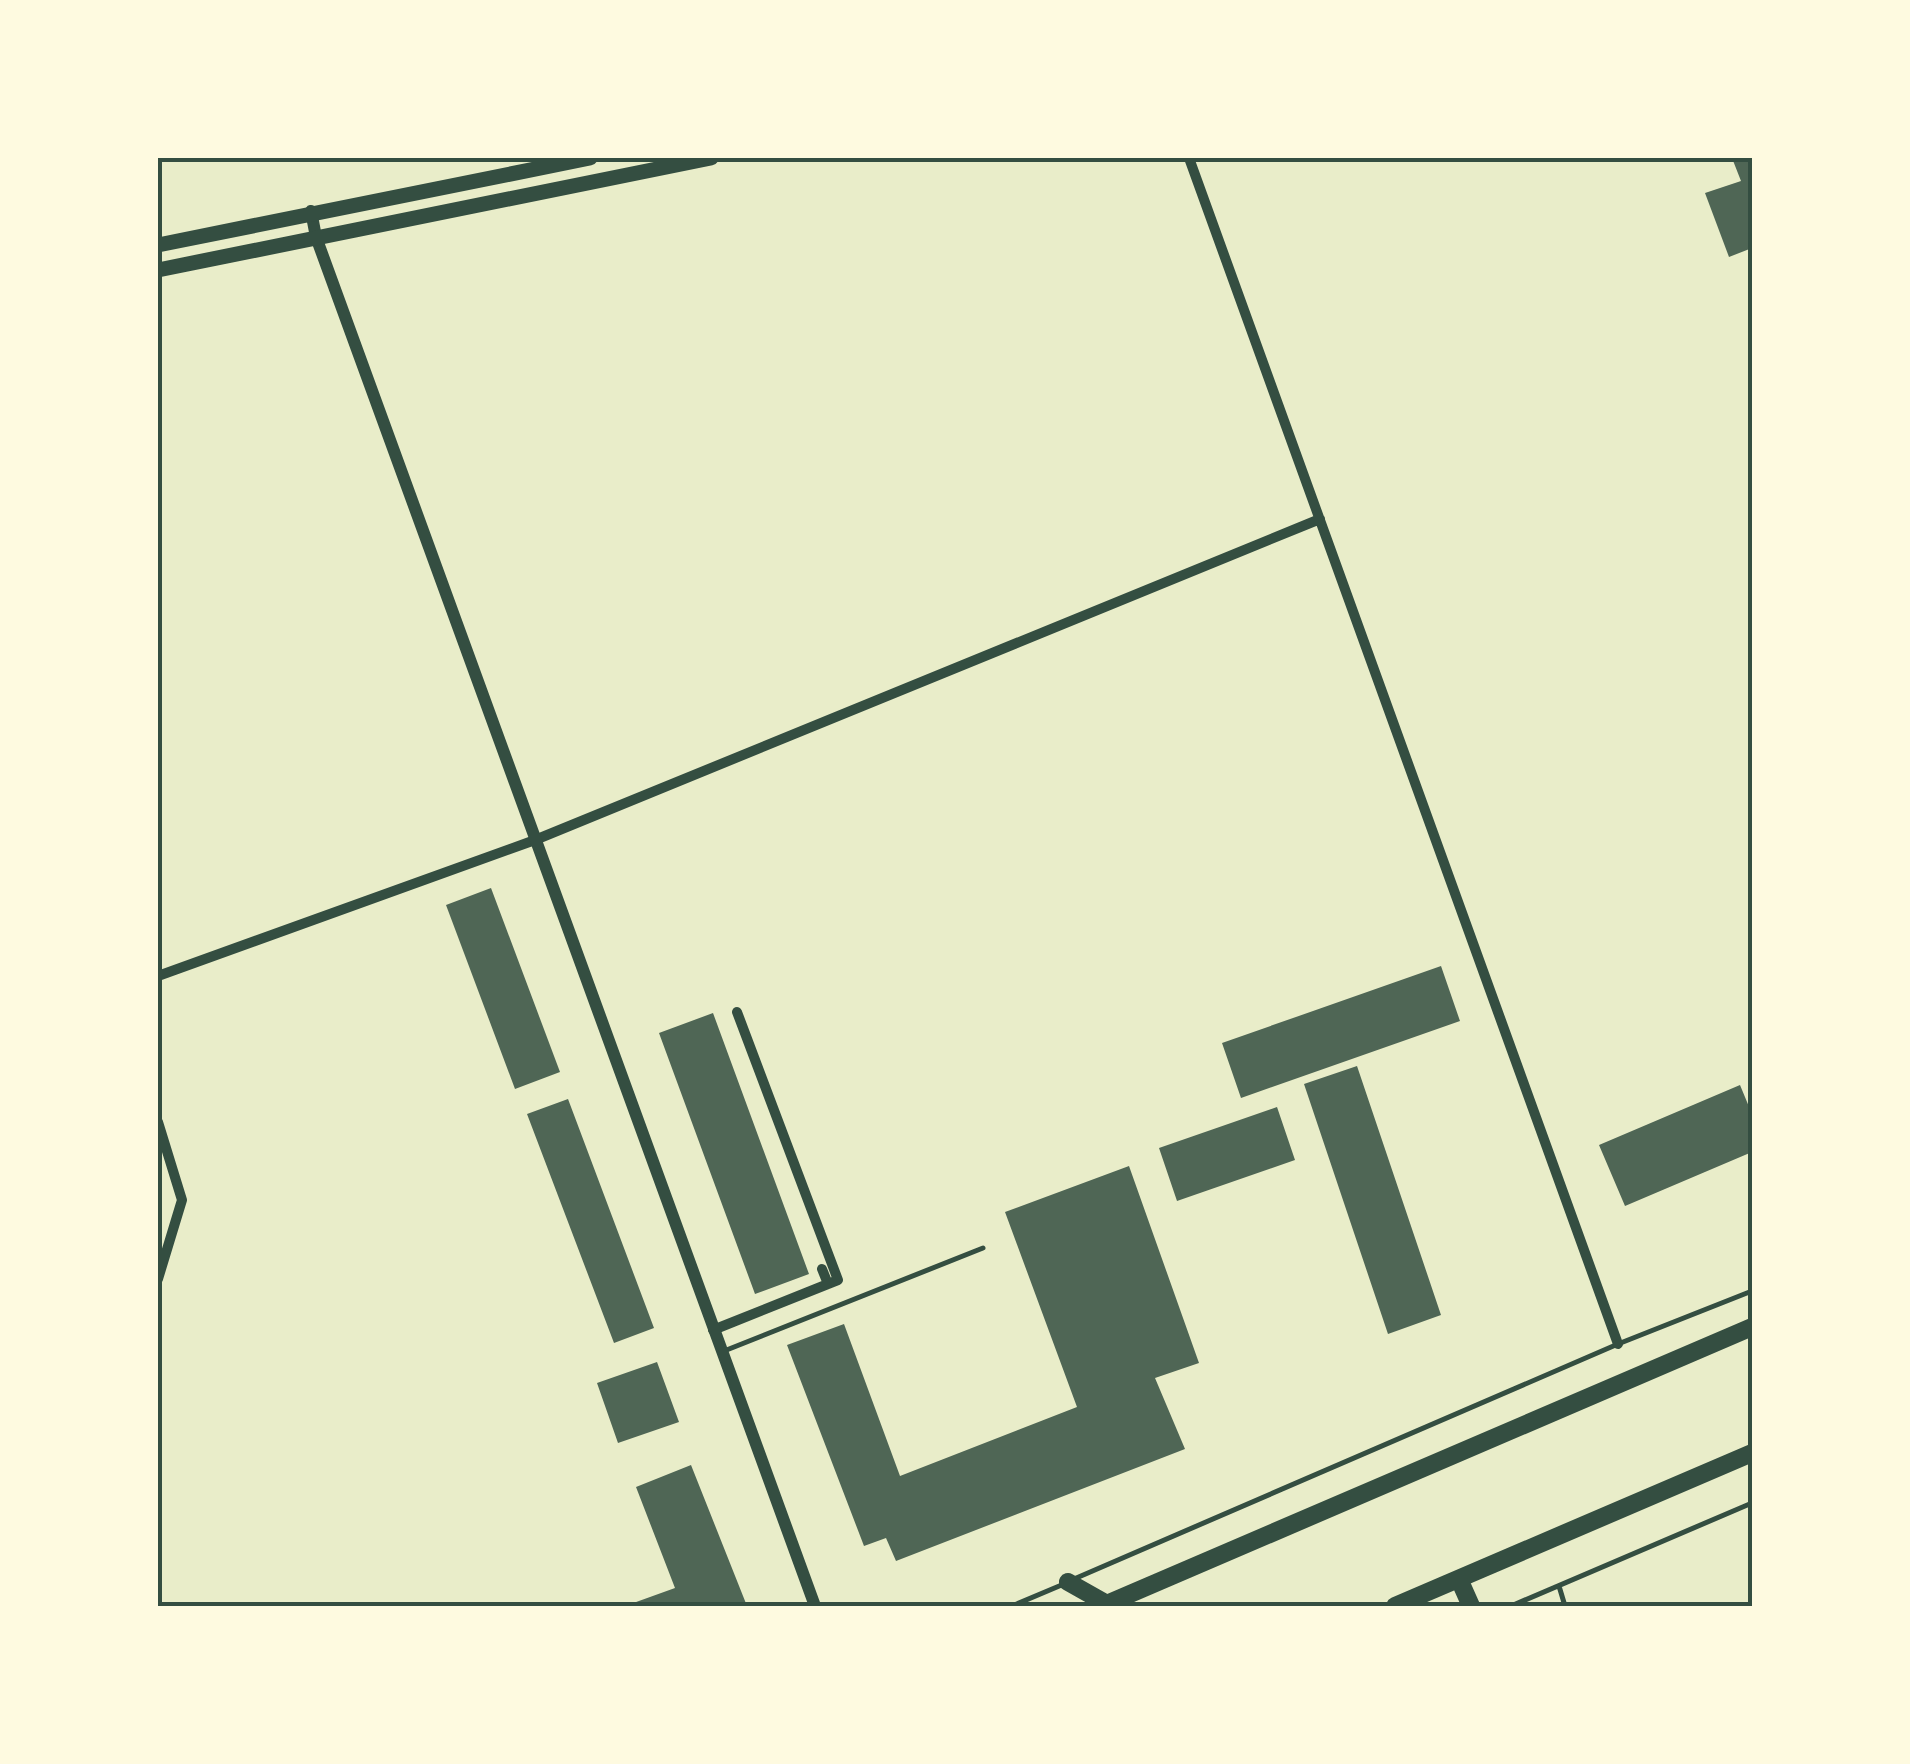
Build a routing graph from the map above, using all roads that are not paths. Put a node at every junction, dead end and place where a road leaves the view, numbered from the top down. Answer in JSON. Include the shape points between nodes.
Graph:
{"nodes":[{"id":1,"x":590,"y":158,"type":"edge"},
{"id":2,"x":712,"y":158,"type":"edge"},
{"id":3,"x":1189,"y":158,"type":"edge"},
{"id":4,"x":311,"y":212,"type":"junction"},
{"id":5,"x":316,"y":236,"type":"junction"},
{"id":6,"x":158,"y":244,"type":"edge"},
{"id":7,"x":158,"y":270,"type":"edge"},
{"id":8,"x":1320,"y":519,"type":"junction"},
{"id":9,"x":534,"y":840,"type":"junction"},
{"id":10,"x":158,"y":976,"type":"edge"},
{"id":11,"x":737,"y":1012,"type":"dead end"},
{"id":12,"x":158,"y":1122,"type":"edge"},
{"id":13,"x":983,"y":1248,"type":"dead end"},
{"id":14,"x":822,"y":1269,"type":"dead end"},
{"id":15,"x":158,"y":1280,"type":"edge"},
{"id":16,"x":828,"y":1284,"type":"junction"},
{"id":17,"x":1752,"y":1291,"type":"edge"},
{"id":18,"x":1752,"y":1327,"type":"edge"},
{"id":19,"x":714,"y":1330,"type":"junction"},
{"id":20,"x":1618,"y":1344,"type":"junction"},
{"id":21,"x":722,"y":1352,"type":"junction"},
{"id":22,"x":1752,"y":1453,"type":"edge"},
{"id":23,"x":1752,"y":1503,"type":"edge"},
{"id":24,"x":1459,"y":1579,"type":"junction"},
{"id":25,"x":1068,"y":1582,"type":"junction"},
{"id":26,"x":1559,"y":1586,"type":"junction"},
{"id":27,"x":1105,"y":1605,"type":"edge"},
{"id":28,"x":814,"y":1606,"type":"edge"},
{"id":29,"x":1012,"y":1606,"type":"edge"},
{"id":30,"x":1394,"y":1606,"type":"edge"},
{"id":31,"x":1471,"y":1606,"type":"edge"},
{"id":32,"x":1511,"y":1606,"type":"edge"},
{"id":33,"x":1565,"y":1606,"type":"edge"}],
"edges":[{"from":1,"to":4,"type":"main road"},
{"from":2,"to":5,"type":"main road"},
{"from":3,"to":8,"type":"street"},
{"from":4,"to":5,"type":"street"},
{"from":4,"to":6,"type":"main road"},
{"from":5,"to":7,"type":"main road"},
{"from":5,"to":9,"type":"street"},
{"from":8,"to":9,"type":"street"},
{"from":8,"to":20,"type":"street"},
{"from":9,"to":10,"type":"street"},
{"from":9,"to":19,"type":"street"},
{"from":11,"to":16,"type":"street","via":[[838,1280]]},
{"from":12,"to":15,"type":"street","via":[[182,1200]]},
{"from":13,"to":21,"type":"lane"},
{"from":14,"to":16,"type":"street"},
{"from":16,"to":19,"type":"street"},
{"from":17,"to":20,"type":"lane"},
{"from":18,"to":27,"type":"main road"},
{"from":19,"to":21,"type":"street"},
{"from":20,"to":25,"type":"lane"},
{"from":21,"to":28,"type":"street"},
{"from":22,"to":24,"type":"main road"},
{"from":23,"to":26,"type":"lane"},
{"from":24,"to":30,"type":"main road"},
{"from":24,"to":31,"type":"main road"},
{"from":25,"to":27,"type":"main road"},
{"from":25,"to":29,"type":"lane"},
{"from":26,"to":32,"type":"lane"},
{"from":26,"to":33,"type":"lane"}]}
